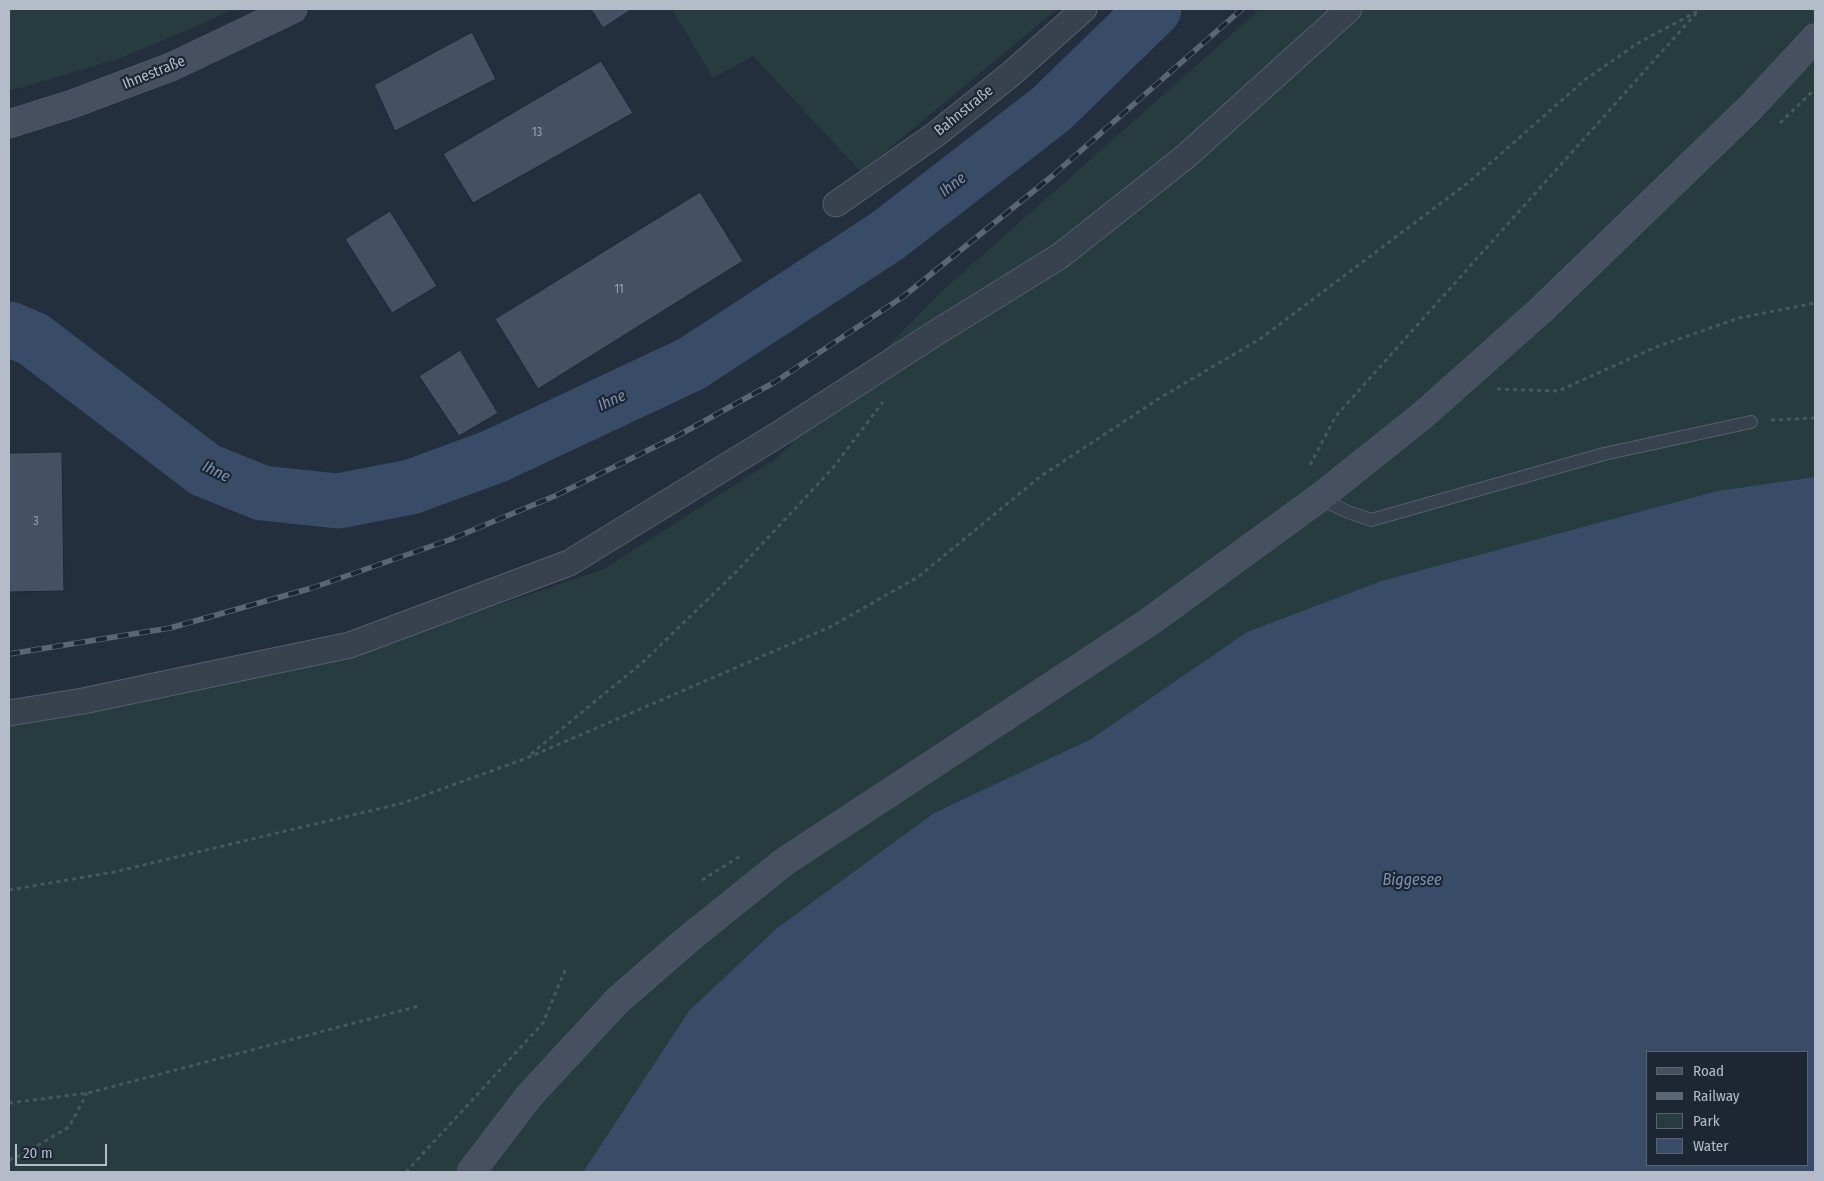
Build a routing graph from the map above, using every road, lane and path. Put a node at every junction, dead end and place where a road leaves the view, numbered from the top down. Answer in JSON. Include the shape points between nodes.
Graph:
{"nodes":[{"id":1,"x":293,"y":9,"type":"edge"},
{"id":2,"x":1084,"y":9,"type":"edge"},
{"id":3,"x":1349,"y":9,"type":"edge"},
{"id":4,"x":1699,"y":10,"type":"edge"},
{"id":5,"x":1815,"y":38,"type":"edge"},
{"id":6,"x":9,"y":124,"type":"edge"},
{"id":7,"x":836,"y":204,"type":"dead end"},
{"id":8,"x":1815,"y":304,"type":"edge"},
{"id":9,"x":1494,"y":389,"type":"dead end"},
{"id":10,"x":886,"y":398,"type":"dead end"},
{"id":11,"x":1815,"y":418,"type":"edge"},
{"id":12,"x":1750,"y":422,"type":"joint"},
{"id":13,"x":1309,"y":467,"type":"dead end"},
{"id":14,"x":1319,"y":498,"type":"junction"},
{"id":15,"x":9,"y":713,"type":"edge"},
{"id":16,"x":527,"y":758,"type":"junction"},
{"id":17,"x":9,"y":890,"type":"edge"},
{"id":18,"x":566,"y":968,"type":"dead end"},
{"id":19,"x":419,"y":1006,"type":"dead end"},
{"id":20,"x":88,"y":1093,"type":"junction"},
{"id":21,"x":9,"y":1103,"type":"edge"},
{"id":22,"x":9,"y":1160,"type":"edge"},
{"id":23,"x":406,"y":1172,"type":"edge"},
{"id":24,"x":471,"y":1172,"type":"edge"}],
"edges":[{"from":1,"to":6,"type":"main road","name":"Ihnestraße","via":[[171,67]]},
{"from":2,"to":7,"type":"street","name":"Bahnstraße","via":[[935,135]]},
{"from":3,"to":15,"type":"street","via":[[1185,157],[1060,256],[569,563],[350,644],[83,701]]},
{"from":4,"to":13,"type":"path","via":[[1336,416]]},
{"from":4,"to":16,"type":"path","via":[[1638,43],[1586,79],[1469,182],[1260,340],[1163,396],[1041,476],[918,577],[830,627]]},
{"from":5,"to":14,"type":"main road","via":[[1750,108],[1542,310],[1423,415]]},
{"from":8,"to":9,"type":"path","via":[[1739,318],[1656,348],[1558,392]]},
{"from":10,"to":16,"type":"path","via":[[832,469],[736,572],[642,663]]},
{"from":11,"to":12,"type":"path"},
{"from":12,"to":14,"type":"lane","via":[[1604,454],[1371,520]]},
{"from":14,"to":24,"type":"main road","via":[[1149,622],[784,862],[616,1000],[530,1096]]},
{"from":16,"to":17,"type":"path","via":[[403,803],[114,872]]},
{"from":18,"to":23,"type":"path","via":[[543,1023]]},
{"from":19,"to":20,"type":"path"},
{"from":20,"to":21,"type":"path"},
{"from":20,"to":22,"type":"path","via":[[69,1127]]}]}
